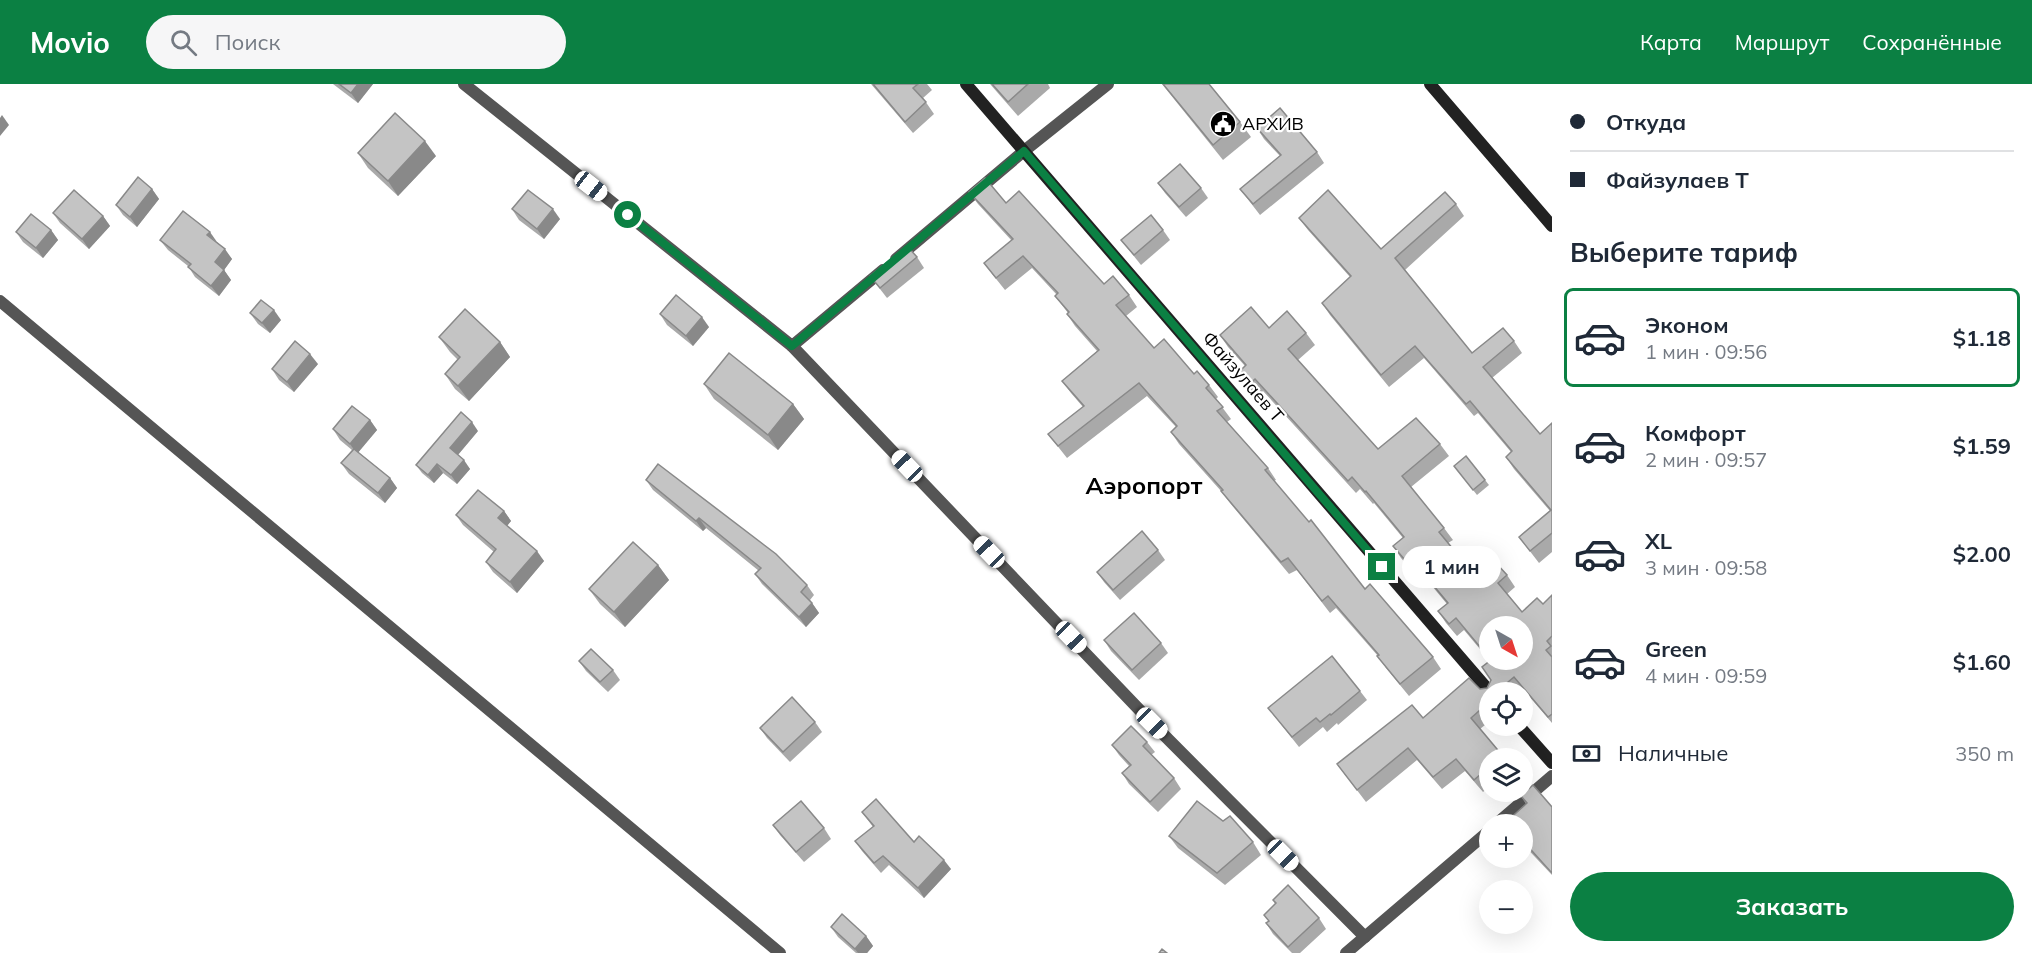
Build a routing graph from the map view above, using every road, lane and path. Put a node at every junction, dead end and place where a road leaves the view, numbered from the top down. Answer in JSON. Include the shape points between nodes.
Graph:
{"nodes":[{"id":1,"x":464,"y":84,"type":"edge"},
{"id":2,"x":966,"y":84,"type":"edge"},
{"id":3,"x":1108,"y":84,"type":"edge"},
{"id":4,"x":1430,"y":84,"type":"edge"},
{"id":5,"x":1024,"y":151,"type":"junction"},
{"id":6,"x":1552,"y":226,"type":"edge"},
{"id":7,"x":0,"y":301,"type":"edge"},
{"id":8,"x":792,"y":346,"type":"junction"},
{"id":9,"x":1482,"y":682,"type":"edge"},
{"id":10,"x":1529,"y":736,"type":"edge"},
{"id":11,"x":1552,"y":763,"type":"edge"},
{"id":12,"x":1552,"y":776,"type":"edge"},
{"id":13,"x":1508,"y":814,"type":"edge"},
{"id":14,"x":1479,"y":839,"type":"edge"},
{"id":15,"x":1365,"y":937,"type":"junction"},
{"id":16,"x":780,"y":953,"type":"edge"},
{"id":17,"x":1346,"y":953,"type":"edge"}],
"edges":[{"from":1,"to":8,"type":"street"},
{"from":2,"to":5,"type":"street","name":"Файзулаев Т"},
{"from":3,"to":5,"type":"street"},
{"from":4,"to":6,"type":"street"},
{"from":5,"to":8,"type":"street"},
{"from":5,"to":9,"type":"street","name":"Файзулаев Т"},
{"from":7,"to":16,"type":"street"},
{"from":8,"to":15,"type":"street","via":[[1152,723]]},
{"from":10,"to":11,"type":"street"},
{"from":12,"to":13,"type":"street"},
{"from":14,"to":15,"type":"street"},
{"from":15,"to":17,"type":"street"}]}
